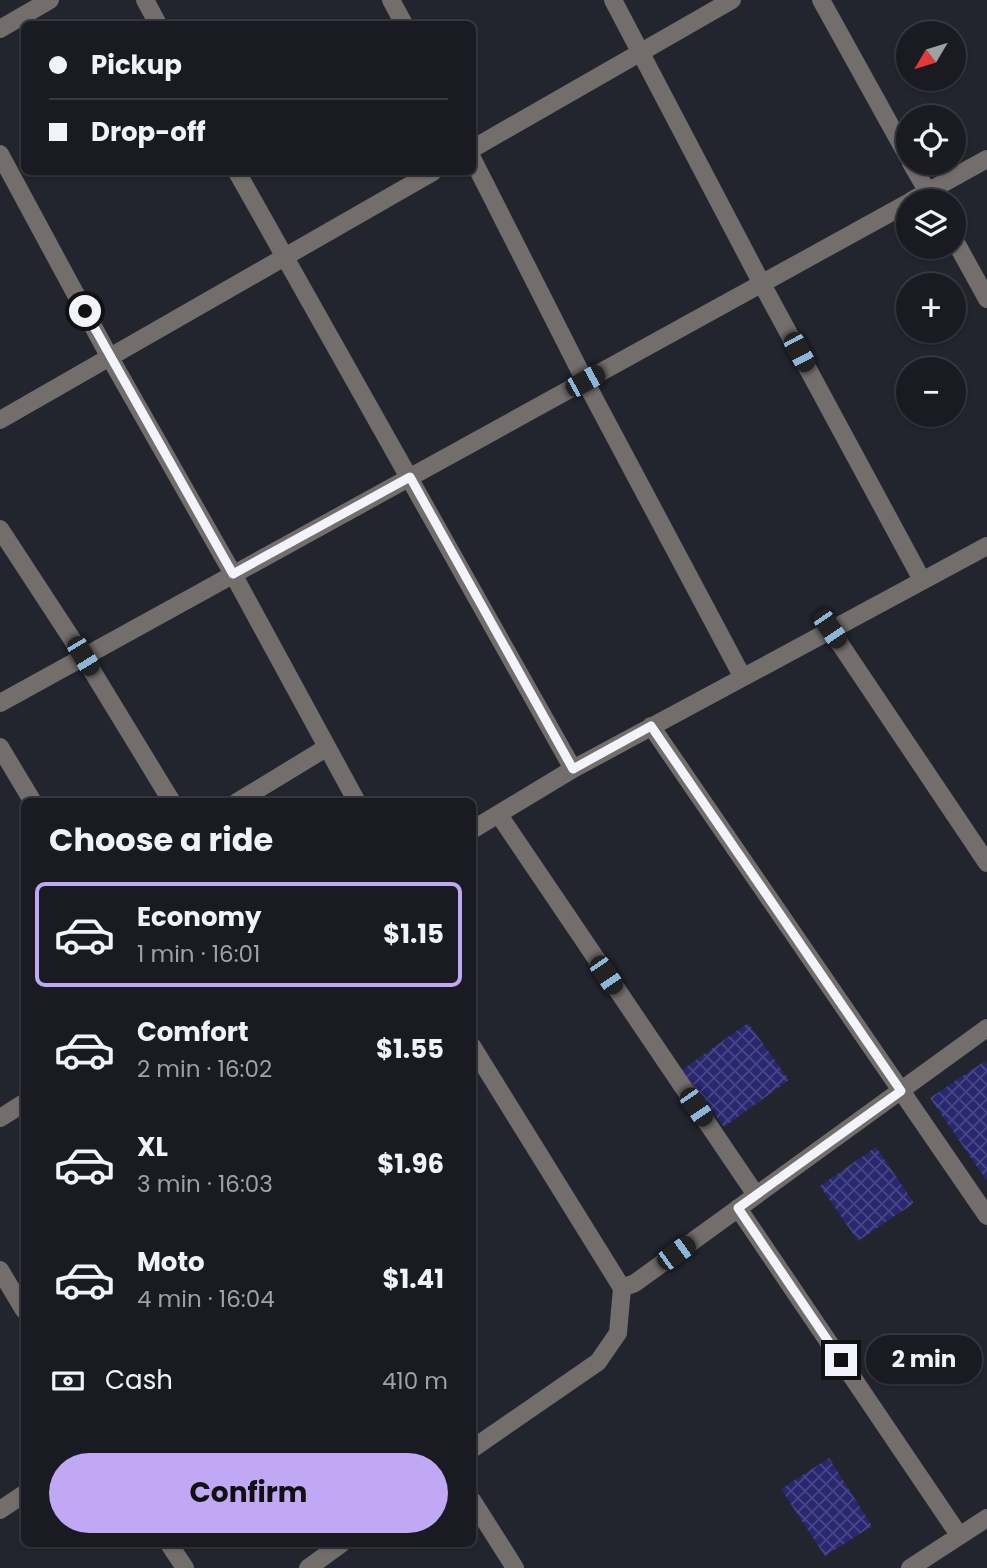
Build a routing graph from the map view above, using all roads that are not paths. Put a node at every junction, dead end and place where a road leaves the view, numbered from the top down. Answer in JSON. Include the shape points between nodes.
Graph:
{"nodes":[{"id":1,"x":50,"y":0,"type":"edge"},
{"id":2,"x":145,"y":0,"type":"edge"},
{"id":3,"x":391,"y":0,"type":"edge"},
{"id":4,"x":613,"y":0,"type":"edge"},
{"id":5,"x":732,"y":0,"type":"edge"},
{"id":6,"x":821,"y":0,"type":"edge"},
{"id":7,"x":156,"y":21,"type":"edge"},
{"id":8,"x":402,"y":21,"type":"edge"},
{"id":9,"x":0,"y":29,"type":"edge"},
{"id":10,"x":642,"y":52,"type":"junction"},
{"id":11,"x":896,"y":136,"type":"edge"},
{"id":12,"x":476,"y":147,"type":"edge"},
{"id":13,"x":0,"y":154,"type":"edge"},
{"id":14,"x":987,"y":159,"type":"edge"},
{"id":15,"x":476,"y":166,"type":"edge"},
{"id":16,"x":239,"y":175,"type":"edge"},
{"id":17,"x":428,"y":175,"type":"edge"},
{"id":18,"x":942,"y":189,"type":"edge"},
{"id":19,"x":896,"y":210,"type":"edge"},
{"id":20,"x":284,"y":258,"type":"junction"},
{"id":21,"x":965,"y":259,"type":"edge"},
{"id":22,"x":761,"y":284,"type":"junction"},
{"id":23,"x":987,"y":299,"type":"edge"},
{"id":24,"x":109,"y":356,"type":"junction"},
{"id":25,"x":585,"y":381,"type":"junction"},
{"id":26,"x":0,"y":420,"type":"edge"},
{"id":27,"x":410,"y":477,"type":"junction"},
{"id":28,"x":0,"y":529,"type":"edge"},
{"id":29,"x":987,"y":546,"type":"edge"},
{"id":30,"x":233,"y":574,"type":"junction"},
{"id":31,"x":922,"y":580,"type":"junction"},
{"id":32,"x":830,"y":629,"type":"junction"},
{"id":33,"x":83,"y":656,"type":"junction"},
{"id":34,"x":742,"y":676,"type":"junction"},
{"id":35,"x":0,"y":703,"type":"edge"},
{"id":36,"x":651,"y":726,"type":"junction"},
{"id":37,"x":0,"y":747,"type":"edge"},
{"id":38,"x":326,"y":748,"type":"junction"},
{"id":39,"x":573,"y":769,"type":"junction"},
{"id":40,"x":31,"y":798,"type":"edge"},
{"id":41,"x":170,"y":798,"type":"edge"},
{"id":42,"x":243,"y":798,"type":"edge"},
{"id":43,"x":355,"y":798,"type":"edge"},
{"id":44,"x":499,"y":814,"type":"junction"},
{"id":45,"x":476,"y":828,"type":"edge"},
{"id":46,"x":987,"y":863,"type":"edge"},
{"id":47,"x":987,"y":1028,"type":"edge"},
{"id":48,"x":476,"y":1052,"type":"edge"},
{"id":49,"x":901,"y":1091,"type":"junction"},
{"id":50,"x":21,"y":1105,"type":"edge"},
{"id":51,"x":0,"y":1118,"type":"edge"},
{"id":52,"x":756,"y":1195,"type":"junction"},
{"id":53,"x":738,"y":1208,"type":"junction"},
{"id":54,"x":987,"y":1216,"type":"edge"},
{"id":55,"x":0,"y":1270,"type":"edge"},
{"id":56,"x":622,"y":1288,"type":"junction"},
{"id":57,"x":21,"y":1305,"type":"edge"},
{"id":58,"x":476,"y":1446,"type":"edge"},
{"id":59,"x":21,"y":1496,"type":"edge"},
{"id":60,"x":476,"y":1506,"type":"edge"},
{"id":61,"x":0,"y":1510,"type":"edge"},
{"id":62,"x":987,"y":1518,"type":"edge"},
{"id":63,"x":959,"y":1535,"type":"junction"},
{"id":64,"x":171,"y":1547,"type":"edge"},
{"id":65,"x":337,"y":1547,"type":"edge"},
{"id":66,"x":185,"y":1568,"type":"edge"},
{"id":67,"x":308,"y":1568,"type":"edge"},
{"id":68,"x":515,"y":1568,"type":"edge"},
{"id":69,"x":910,"y":1568,"type":"edge"}],
"edges":[{"from":1,"to":9,"type":"street"},
{"from":2,"to":7,"type":"street"},
{"from":3,"to":8,"type":"street"},
{"from":4,"to":10,"type":"street"},
{"from":5,"to":10,"type":"street"},
{"from":6,"to":11,"type":"street"},
{"from":10,"to":12,"type":"street"},
{"from":10,"to":22,"type":"street"},
{"from":13,"to":24,"type":"street"},
{"from":14,"to":18,"type":"street"},
{"from":15,"to":25,"type":"street"},
{"from":16,"to":20,"type":"street"},
{"from":17,"to":20,"type":"street"},
{"from":19,"to":22,"type":"street"},
{"from":20,"to":24,"type":"street"},
{"from":20,"to":27,"type":"street"},
{"from":21,"to":23,"type":"street"},
{"from":22,"to":25,"type":"street"},
{"from":22,"to":31,"type":"street"},
{"from":24,"to":26,"type":"street"},
{"from":24,"to":30,"type":"street"},
{"from":25,"to":27,"type":"street"},
{"from":25,"to":34,"type":"street"},
{"from":27,"to":30,"type":"street"},
{"from":27,"to":39,"type":"street"},
{"from":28,"to":33,"type":"street"},
{"from":29,"to":31,"type":"street"},
{"from":30,"to":33,"type":"street"},
{"from":30,"to":38,"type":"street"},
{"from":31,"to":32,"type":"street"},
{"from":32,"to":34,"type":"street"},
{"from":32,"to":46,"type":"street"},
{"from":33,"to":35,"type":"street"},
{"from":33,"to":41,"type":"street"},
{"from":34,"to":36,"type":"street"},
{"from":36,"to":39,"type":"street"},
{"from":36,"to":49,"type":"street"},
{"from":37,"to":40,"type":"street"},
{"from":38,"to":42,"type":"street"},
{"from":38,"to":43,"type":"street"},
{"from":39,"to":44,"type":"street"},
{"from":44,"to":45,"type":"street"},
{"from":44,"to":52,"type":"street"},
{"from":47,"to":49,"type":"street"},
{"from":48,"to":56,"type":"street"},
{"from":49,"to":52,"type":"street"},
{"from":49,"to":54,"type":"street"},
{"from":50,"to":51,"type":"street"},
{"from":52,"to":53,"type":"street"},
{"from":53,"to":56,"type":"street"},
{"from":53,"to":63,"type":"street"},
{"from":55,"to":57,"type":"street"},
{"from":56,"to":58,"type":"street","via":[[618,1333],[598,1362]]},
{"from":59,"to":61,"type":"street"},
{"from":60,"to":68,"type":"street"},
{"from":62,"to":63,"type":"street"},
{"from":63,"to":69,"type":"street"},
{"from":64,"to":66,"type":"street"},
{"from":65,"to":67,"type":"street"}]}
